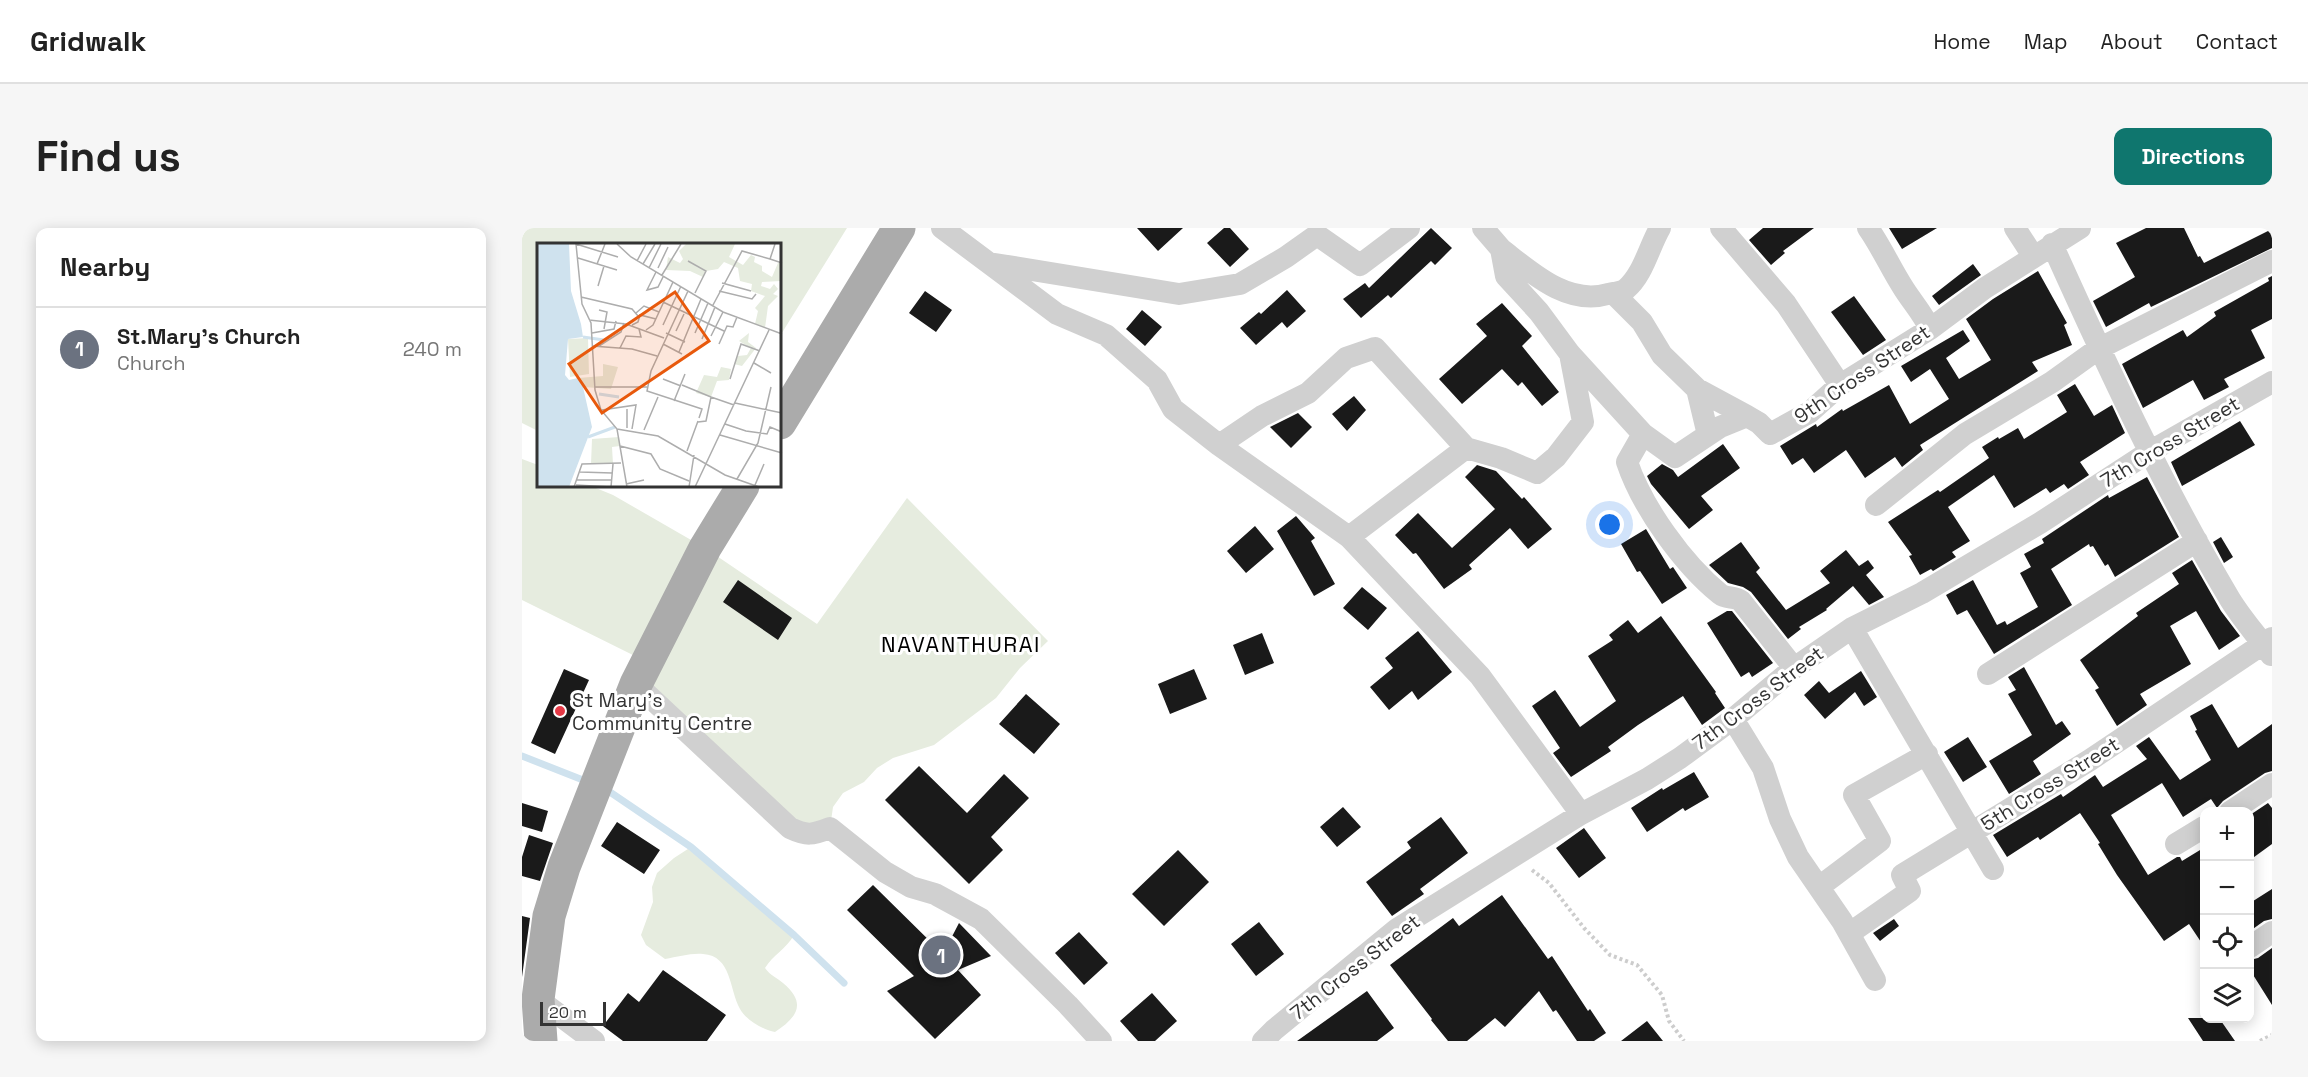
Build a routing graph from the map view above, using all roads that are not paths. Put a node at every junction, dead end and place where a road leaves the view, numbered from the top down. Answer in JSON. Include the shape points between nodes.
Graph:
{"nodes":[{"id":1,"x":899,"y":228,"type":"edge"},
{"id":2,"x":942,"y":228,"type":"edge"},
{"id":3,"x":1409,"y":228,"type":"edge"},
{"id":4,"x":1483,"y":228,"type":"edge"},
{"id":5,"x":1660,"y":228,"type":"edge"},
{"id":6,"x":1721,"y":228,"type":"edge"},
{"id":7,"x":1868,"y":228,"type":"edge"},
{"id":8,"x":2015,"y":228,"type":"edge"},
{"id":9,"x":2080,"y":228,"type":"edge"},
{"id":10,"x":2052,"y":244,"type":"junction"},
{"id":11,"x":1501,"y":249,"type":"junction"},
{"id":12,"x":2033,"y":256,"type":"junction"},
{"id":13,"x":2272,"y":261,"type":"edge"},
{"id":14,"x":991,"y":263,"type":"junction"},
{"id":15,"x":1613,"y":293,"type":"junction"},
{"id":16,"x":1930,"y":329,"type":"junction"},
{"id":17,"x":2098,"y":349,"type":"junction"},
{"id":18,"x":1570,"y":354,"type":"junction"},
{"id":19,"x":2272,"y":382,"type":"edge"},
{"id":20,"x":1840,"y":385,"type":"junction"},
{"id":21,"x":1697,"y":389,"type":"junction"},
{"id":22,"x":1747,"y":416,"type":"junction"},
{"id":23,"x":782,"y":420,"type":"edge"},
{"id":24,"x":1643,"y":434,"type":"junction"},
{"id":25,"x":1708,"y":435,"type":"junction"},
{"id":26,"x":1219,"y":445,"type":"junction"},
{"id":27,"x":1466,"y":448,"type":"junction"},
{"id":28,"x":2149,"y":452,"type":"junction"},
{"id":29,"x":742,"y":488,"type":"edge"},
{"id":30,"x":1876,"y":505,"type":"dead end"},
{"id":31,"x":1350,"y":537,"type":"junction"},
{"id":32,"x":2197,"y":541,"type":"junction"},
{"id":33,"x":1852,"y":628,"type":"junction"},
{"id":34,"x":2269,"y":646,"type":"edge"},
{"id":35,"x":1794,"y":668,"type":"junction"},
{"id":36,"x":1988,"y":675,"type":"dead end"},
{"id":37,"x":636,"y":684,"type":"junction"},
{"id":38,"x":1733,"y":719,"type":"junction"},
{"id":39,"x":1927,"y":754,"type":"junction"},
{"id":40,"x":2272,"y":784,"type":"edge"},
{"id":41,"x":2238,"y":807,"type":"edge"},
{"id":42,"x":1581,"y":814,"type":"junction"},
{"id":43,"x":2200,"y":830,"type":"edge"},
{"id":44,"x":1972,"y":832,"type":"junction"},
{"id":45,"x":2176,"y":844,"type":"dead end"},
{"id":46,"x":1993,"y":869,"type":"dead end"},
{"id":47,"x":1819,"y":887,"type":"junction"},
{"id":48,"x":2272,"y":932,"type":"edge"},
{"id":49,"x":1850,"y":933,"type":"junction"},
{"id":50,"x":2254,"y":944,"type":"edge"},
{"id":51,"x":1875,"y":980,"type":"dead end"},
{"id":52,"x":534,"y":1016,"type":"edge"},
{"id":53,"x":594,"y":1041,"type":"edge"},
{"id":54,"x":1101,"y":1041,"type":"edge"},
{"id":55,"x":1263,"y":1041,"type":"edge"}],
"edges":[{"from":1,"to":23,"type":"main road"},
{"from":2,"to":14,"type":"street"},
{"from":3,"to":14,"type":"street","via":[[1360,265],[1317,235],[1240,284],[1179,294]]},
{"from":4,"to":11,"type":"street"},
{"from":5,"to":15,"type":"street","via":[[1641,269],[1625,289]]},
{"from":6,"to":20,"type":"street","via":[[1786,304]]},
{"from":7,"to":16,"type":"street"},
{"from":8,"to":12,"type":"street"},
{"from":9,"to":10,"type":"street","name":"9th Cross Street"},
{"from":10,"to":12,"type":"street","name":"9th Cross Street"},
{"from":10,"to":17,"type":"street"},
{"from":11,"to":15,"type":"street","via":[[1544,281],[1568,293]]},
{"from":11,"to":18,"type":"street","via":[[1506,276]]},
{"from":12,"to":16,"type":"street","name":"9th Cross Street"},
{"from":13,"to":17,"type":"street"},
{"from":14,"to":26,"type":"street","via":[[1057,314],[1106,335],[1157,380],[1173,409]]},
{"from":15,"to":21,"type":"street","via":[[1642,322],[1662,355]]},
{"from":16,"to":20,"type":"street","name":"9th Cross Street"},
{"from":17,"to":28,"type":"street"},
{"from":17,"to":30,"type":"street","via":[[2052,382],[1965,434]]},
{"from":18,"to":24,"type":"street"},
{"from":18,"to":27,"type":"street","via":[[1582,422],[1556,457],[1537,473]]},
{"from":19,"to":28,"type":"street","name":"7th Cross Street"},
{"from":20,"to":22,"type":"street","name":"9th Cross Street","via":[[1810,412],[1770,435]]},
{"from":21,"to":22,"type":"street"},
{"from":21,"to":25,"type":"street"},
{"from":22,"to":25,"type":"street"},
{"from":24,"to":25,"type":"street","via":[[1676,457]]},
{"from":24,"to":35,"type":"street","via":[[1627,462],[1649,511],[1704,579],[1723,596],[1742,602]]},
{"from":26,"to":27,"type":"street","via":[[1262,416],[1308,393],[1346,358],[1375,348]]},
{"from":26,"to":31,"type":"street"},
{"from":27,"to":31,"type":"street"},
{"from":28,"to":32,"type":"street"},
{"from":28,"to":33,"type":"street","name":"7th Cross Street","via":[[1922,593]]},
{"from":29,"to":37,"type":"main road","via":[[705,548]]},
{"from":31,"to":42,"type":"street","via":[[1480,676]]},
{"from":32,"to":34,"type":"street","via":[[2229,599]]},
{"from":32,"to":36,"type":"street"},
{"from":33,"to":35,"type":"street","name":"7th Cross Street"},
{"from":33,"to":39,"type":"street"},
{"from":34,"to":44,"type":"street","name":"5th Cross Street"},
{"from":35,"to":38,"type":"street","name":"7th Cross Street"},
{"from":37,"to":52,"type":"main road","via":[[552,906]]},
{"from":37,"to":54,"type":"street","via":[[790,828],[805,835],[830,828],[885,872],[981,919]]},
{"from":38,"to":42,"type":"street","name":"7th Cross Street","via":[[1647,779]]},
{"from":38,"to":47,"type":"street","via":[[1764,768],[1780,819],[1798,857]]},
{"from":39,"to":44,"type":"street"},
{"from":39,"to":47,"type":"street","via":[[1854,795],[1880,841]]},
{"from":40,"to":41,"type":"street"},
{"from":42,"to":55,"type":"street","name":"7th Cross Street","via":[[1397,929]]},
{"from":43,"to":45,"type":"street"},
{"from":44,"to":46,"type":"street"},
{"from":44,"to":49,"type":"street","name":"5th Cross Street","via":[[1902,875],[1910,891]]},
{"from":47,"to":49,"type":"street"},
{"from":48,"to":50,"type":"street"},
{"from":49,"to":51,"type":"street"},
{"from":52,"to":53,"type":"street"}]}
